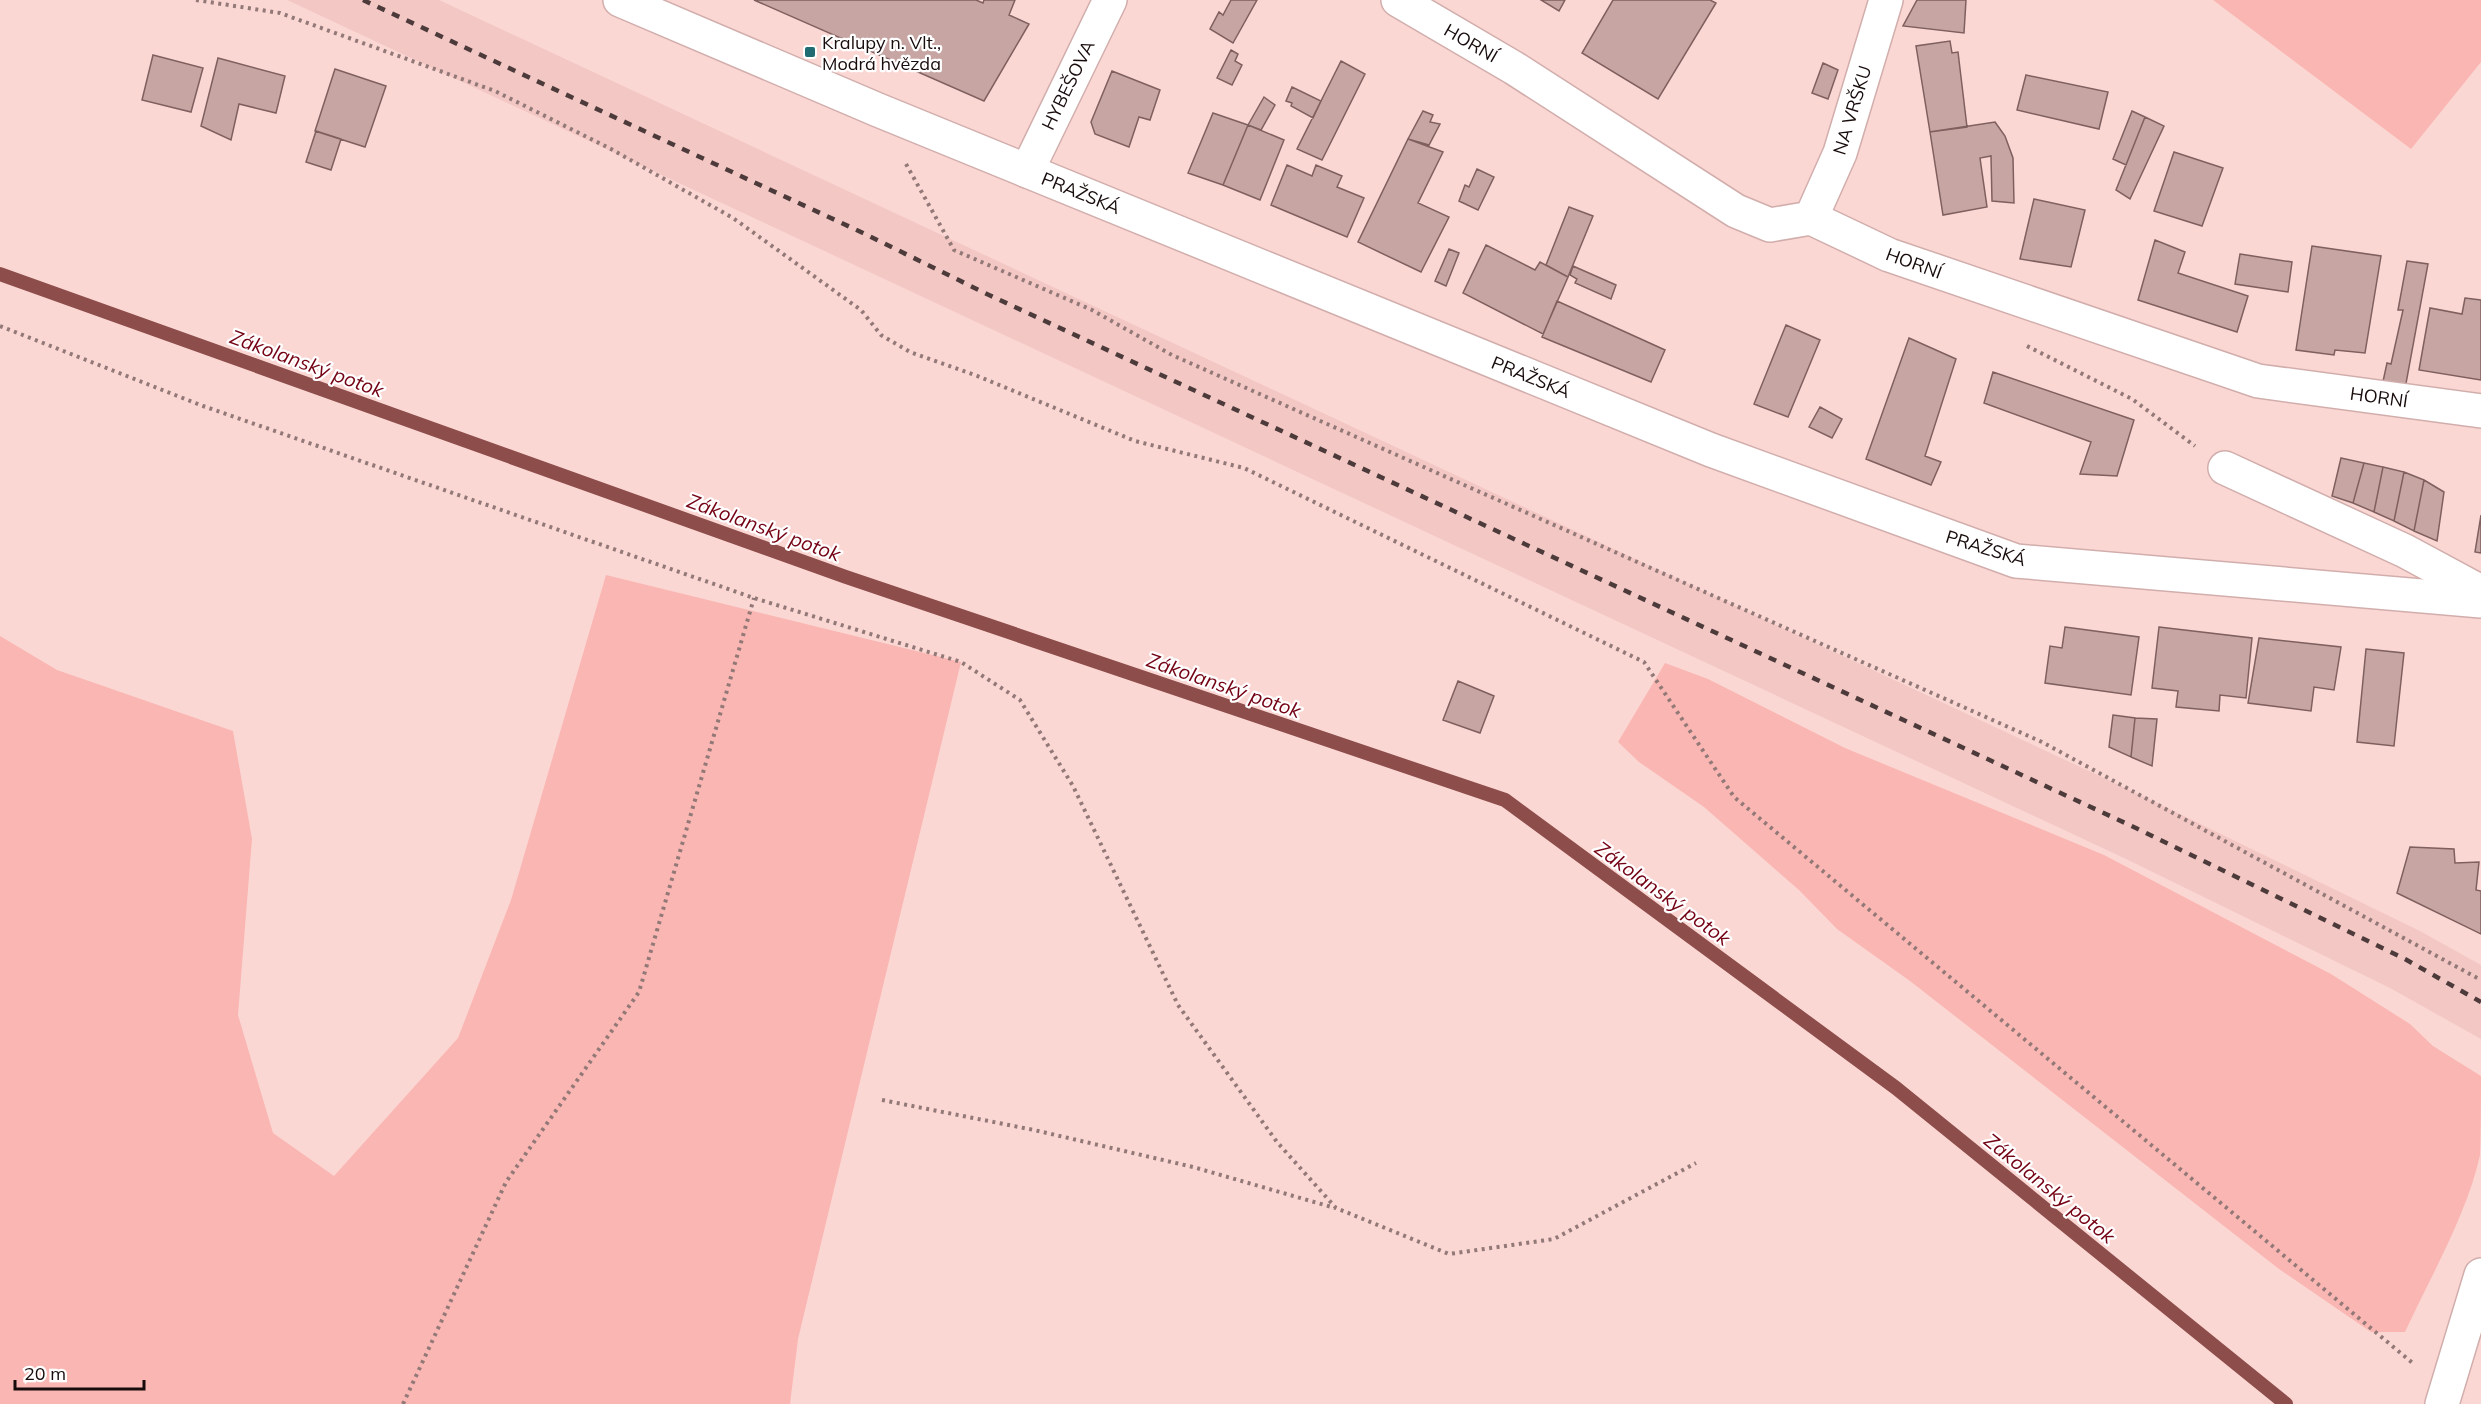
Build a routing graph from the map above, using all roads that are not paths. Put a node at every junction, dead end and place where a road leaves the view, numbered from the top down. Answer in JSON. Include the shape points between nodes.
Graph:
{"nodes":[{"id":1,"x":620,"y":0,"type":"edge"},
{"id":2,"x":1110,"y":0,"type":"edge"},
{"id":3,"x":1398,"y":0,"type":"edge"},
{"id":4,"x":1886,"y":0,"type":"edge"},
{"id":5,"x":1027,"y":171,"type":"junction"},
{"id":6,"x":1812,"y":218,"type":"junction"},
{"id":7,"x":2481,"y":411,"type":"edge"},
{"id":8,"x":2225,"y":468,"type":"dead end"},
{"id":9,"x":2481,"y":592,"type":"edge"},
{"id":10,"x":2481,"y":601,"type":"edge"},
{"id":11,"x":2481,"y":1275,"type":"edge"},
{"id":12,"x":2444,"y":1397,"type":"edge"}],
"edges":[{"from":1,"to":5,"type":"main road","name":"PRAŽSKÁ"},
{"from":2,"to":5,"type":"main road","name":"HYBEŠOVA"},
{"from":3,"to":6,"type":"main road","name":"HORNÍ","via":[[1514,68],[1736,211],[1770,225]]},
{"from":4,"to":6,"type":"main road","name":"NA VRŠKU","via":[[1840,153]]},
{"from":5,"to":10,"type":"main road","name":"PRAŽSKÁ","via":[[1711,450],[2016,561]]},
{"from":6,"to":7,"type":"main road","name":"HORNÍ","via":[[1889,255],[2258,381]]},
{"from":8,"to":9,"type":"main road","via":[[2405,551]]},
{"from":11,"to":12,"type":"main road"}]}
